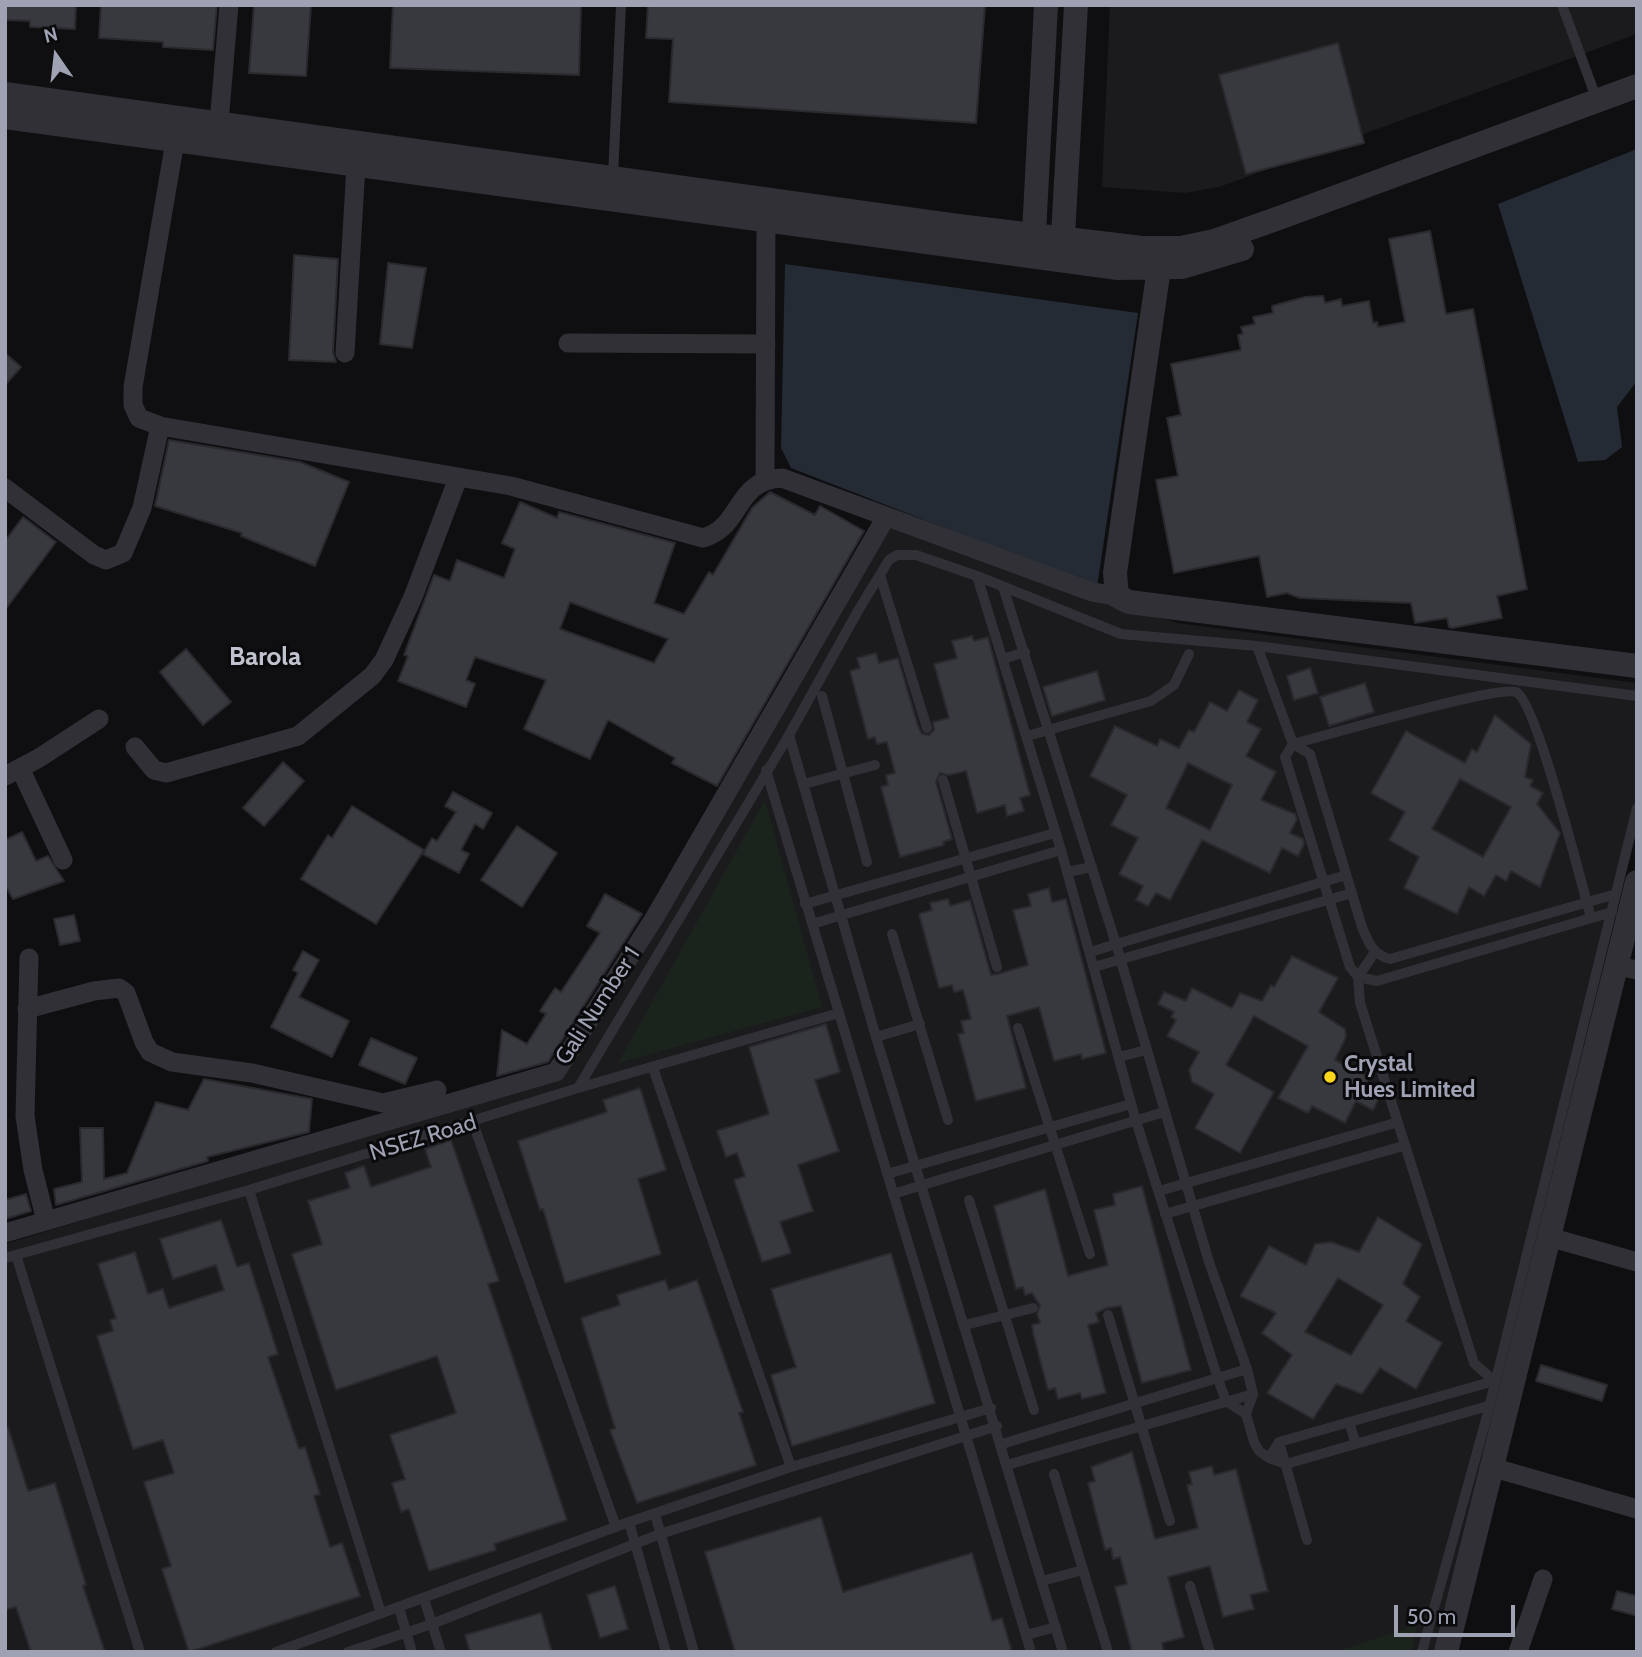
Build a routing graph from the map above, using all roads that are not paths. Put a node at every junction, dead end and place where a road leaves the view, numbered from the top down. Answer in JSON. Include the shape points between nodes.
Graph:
{"nodes":[{"id":1,"x":229,"y":5,"type":"edge"},
{"id":2,"x":621,"y":5,"type":"edge"},
{"id":3,"x":1046,"y":5,"type":"edge"},
{"id":4,"x":1076,"y":5,"type":"edge"},
{"id":5,"x":1562,"y":5,"type":"edge"},
{"id":6,"x":1637,"y":86,"type":"edge"},
{"id":7,"x":5,"y":94,"type":"edge"},
{"id":8,"x":1597,"y":100,"type":"junction"},
{"id":9,"x":1637,"y":104,"type":"edge"},
{"id":10,"x":5,"y":117,"type":"edge"},
{"id":11,"x":219,"y":123,"type":"junction"},
{"id":12,"x":175,"y":141,"type":"junction"},
{"id":13,"x":356,"y":165,"type":"junction"},
{"id":14,"x":612,"y":189,"type":"junction"},
{"id":15,"x":766,"y":220,"type":"junction"},
{"id":16,"x":1033,"y":246,"type":"junction"},
{"id":17,"x":1062,"y":249,"type":"junction"},
{"id":18,"x":1159,"y":268,"type":"junction"},
{"id":19,"x":568,"y":343,"type":"dead end"},
{"id":20,"x":766,"y":344,"type":"junction"},
{"id":21,"x":345,"y":353,"type":"dead end"},
{"id":22,"x":160,"y":426,"type":"junction"},
{"id":23,"x":458,"y":478,"type":"junction"},
{"id":24,"x":765,"y":479,"type":"junction"},
{"id":25,"x":5,"y":488,"type":"edge"},
{"id":26,"x":886,"y":517,"type":"junction"},
{"id":27,"x":880,"y":575,"type":"junction"},
{"id":28,"x":977,"y":576,"type":"junction"},
{"id":29,"x":1003,"y":587,"type":"junction"},
{"id":30,"x":1117,"y":596,"type":"junction"},
{"id":31,"x":1257,"y":646,"type":"junction"},
{"id":32,"x":1025,"y":652,"type":"junction"},
{"id":33,"x":1189,"y":654,"type":"dead end"},
{"id":34,"x":1003,"y":659,"type":"junction"},
{"id":35,"x":1637,"y":666,"type":"edge"},
{"id":36,"x":822,"y":696,"type":"dead end"},
{"id":37,"x":1637,"y":696,"type":"edge"},
{"id":38,"x":99,"y":719,"type":"dead end"},
{"id":39,"x":927,"y":728,"type":"dead end"},
{"id":40,"x":1048,"y":731,"type":"junction"},
{"id":41,"x":789,"y":734,"type":"junction"},
{"id":42,"x":1027,"y":736,"type":"junction"},
{"id":43,"x":1293,"y":744,"type":"junction"},
{"id":44,"x":135,"y":747,"type":"dead end"},
{"id":45,"x":875,"y":765,"type":"dead end"},
{"id":46,"x":766,"y":770,"type":"junction"},
{"id":47,"x":12,"y":772,"type":"edge"},
{"id":48,"x":842,"y":774,"type":"junction"},
{"id":49,"x":943,"y":780,"type":"dead end"},
{"id":50,"x":803,"y":784,"type":"junction"},
{"id":51,"x":1637,"y":808,"type":"edge"},
{"id":52,"x":1055,"y":833,"type":"junction"},
{"id":53,"x":1061,"y":850,"type":"junction"},
{"id":54,"x":966,"y":857,"type":"junction"},
{"id":55,"x":63,"y":860,"type":"dead end"},
{"id":56,"x":867,"y":862,"type":"dead end"},
{"id":57,"x":1092,"y":867,"type":"junction"},
{"id":58,"x":1067,"y":873,"type":"junction"},
{"id":59,"x":971,"y":874,"type":"junction"},
{"id":60,"x":1346,"y":874,"type":"junction"},
{"id":61,"x":1325,"y":882,"type":"junction"},
{"id":62,"x":1627,"y":888,"type":"edge"},
{"id":63,"x":1352,"y":893,"type":"junction"},
{"id":64,"x":834,"y":895,"type":"junction"},
{"id":65,"x":1329,"y":900,"type":"junction"},
{"id":66,"x":1587,"y":903,"type":"junction"},
{"id":67,"x":805,"y":904,"type":"junction"},
{"id":68,"x":1221,"y":912,"type":"junction"},
{"id":69,"x":1612,"y":912,"type":"junction"},
{"id":70,"x":841,"y":913,"type":"junction"},
{"id":71,"x":1591,"y":918,"type":"junction"},
{"id":72,"x":812,"y":923,"type":"junction"},
{"id":73,"x":1226,"y":931,"type":"junction"},
{"id":74,"x":1480,"y":931,"type":"junction"},
{"id":75,"x":892,"y":933,"type":"dead end"},
{"id":76,"x":1116,"y":944,"type":"junction"},
{"id":77,"x":1485,"y":949,"type":"junction"},
{"id":78,"x":1090,"y":952,"type":"junction"},
{"id":79,"x":1375,"y":952,"type":"junction"},
{"id":80,"x":29,"y":958,"type":"dead end"},
{"id":81,"x":1121,"y":960,"type":"junction"},
{"id":82,"x":997,"y":967,"type":"dead end"},
{"id":83,"x":1094,"y":967,"type":"junction"},
{"id":84,"x":1627,"y":968,"type":"edge"},
{"id":85,"x":1358,"y":977,"type":"junction"},
{"id":86,"x":27,"y":1009,"type":"junction"},
{"id":87,"x":839,"y":1013,"type":"junction"},
{"id":88,"x":920,"y":1024,"type":"junction"},
{"id":89,"x":1018,"y":1028,"type":"dead end"},
{"id":90,"x":876,"y":1037,"type":"junction"},
{"id":91,"x":1146,"y":1050,"type":"junction"},
{"id":92,"x":1119,"y":1057,"type":"junction"},
{"id":93,"x":653,"y":1068,"type":"junction"},
{"id":94,"x":578,"y":1088,"type":"junction"},
{"id":95,"x":437,"y":1090,"type":"dead end"},
{"id":96,"x":1131,"y":1104,"type":"junction"},
{"id":97,"x":1164,"y":1112,"type":"junction"},
{"id":98,"x":948,"y":1120,"type":"dead end"},
{"id":99,"x":1136,"y":1121,"type":"junction"},
{"id":100,"x":473,"y":1122,"type":"junction"},
{"id":101,"x":1395,"y":1123,"type":"junction"},
{"id":102,"x":1050,"y":1127,"type":"junction"},
{"id":103,"x":1403,"y":1146,"type":"junction"},
{"id":104,"x":1055,"y":1147,"type":"junction"},
{"id":105,"x":916,"y":1166,"type":"junction"},
{"id":106,"x":887,"y":1174,"type":"junction"},
{"id":107,"x":1187,"y":1183,"type":"junction"},
{"id":108,"x":922,"y":1186,"type":"junction"},
{"id":109,"x":249,"y":1190,"type":"junction"},
{"id":110,"x":1159,"y":1191,"type":"junction"},
{"id":111,"x":893,"y":1194,"type":"junction"},
{"id":112,"x":968,"y":1200,"type":"dead end"},
{"id":113,"x":1194,"y":1206,"type":"junction"},
{"id":114,"x":1165,"y":1214,"type":"junction"},
{"id":115,"x":46,"y":1221,"type":"junction"},
{"id":116,"x":5,"y":1233,"type":"edge"},
{"id":117,"x":1549,"y":1237,"type":"junction"},
{"id":118,"x":1090,"y":1254,"type":"dead end"},
{"id":119,"x":10,"y":1257,"type":"edge"},
{"id":120,"x":1637,"y":1262,"type":"edge"},
{"id":121,"x":1033,"y":1308,"type":"dead end"},
{"id":122,"x":1005,"y":1315,"type":"junction"},
{"id":123,"x":1108,"y":1315,"type":"dead end"},
{"id":124,"x":965,"y":1325,"type":"junction"},
{"id":125,"x":1247,"y":1369,"type":"junction"},
{"id":126,"x":1218,"y":1379,"type":"junction"},
{"id":127,"x":1494,"y":1381,"type":"junction"},
{"id":128,"x":1253,"y":1394,"type":"junction"},
{"id":129,"x":1226,"y":1401,"type":"junction"},
{"id":130,"x":1135,"y":1404,"type":"junction"},
{"id":131,"x":1489,"y":1406,"type":"junction"},
{"id":132,"x":991,"y":1408,"type":"junction"},
{"id":133,"x":1034,"y":1410,"type":"dead end"},
{"id":134,"x":1246,"y":1414,"type":"junction"},
{"id":135,"x":960,"y":1418,"type":"junction"},
{"id":136,"x":1349,"y":1422,"type":"junction"},
{"id":137,"x":996,"y":1426,"type":"junction"},
{"id":138,"x":1142,"y":1426,"type":"junction"},
{"id":139,"x":965,"y":1438,"type":"junction"},
{"id":140,"x":1279,"y":1442,"type":"junction"},
{"id":141,"x":1002,"y":1444,"type":"junction"},
{"id":142,"x":1356,"y":1444,"type":"junction"},
{"id":143,"x":1269,"y":1458,"type":"junction"},
{"id":144,"x":1286,"y":1464,"type":"junction"},
{"id":145,"x":1007,"y":1465,"type":"junction"},
{"id":146,"x":791,"y":1467,"type":"junction"},
{"id":147,"x":1491,"y":1467,"type":"junction"},
{"id":148,"x":1054,"y":1474,"type":"dead end"},
{"id":149,"x":1637,"y":1509,"type":"edge"},
{"id":150,"x":655,"y":1514,"type":"junction"},
{"id":151,"x":1170,"y":1521,"type":"dead end"},
{"id":152,"x":629,"y":1522,"type":"junction"},
{"id":153,"x":616,"y":1527,"type":"junction"},
{"id":154,"x":660,"y":1534,"type":"junction"},
{"id":155,"x":1307,"y":1540,"type":"dead end"},
{"id":156,"x":636,"y":1543,"type":"junction"},
{"id":157,"x":1083,"y":1570,"type":"junction"},
{"id":158,"x":1543,"y":1579,"type":"dead end"},
{"id":159,"x":1042,"y":1581,"type":"junction"},
{"id":160,"x":1190,"y":1586,"type":"dead end"},
{"id":161,"x":424,"y":1599,"type":"junction"},
{"id":162,"x":398,"y":1608,"type":"junction"},
{"id":163,"x":381,"y":1613,"type":"junction"},
{"id":164,"x":432,"y":1623,"type":"junction"},
{"id":165,"x":1056,"y":1627,"type":"junction"},
{"id":166,"x":406,"y":1632,"type":"junction"},
{"id":167,"x":1026,"y":1635,"type":"junction"},
{"id":168,"x":141,"y":1652,"type":"edge"},
{"id":169,"x":276,"y":1652,"type":"edge"},
{"id":170,"x":348,"y":1652,"type":"edge"},
{"id":171,"x":412,"y":1652,"type":"edge"},
{"id":172,"x":440,"y":1652,"type":"edge"},
{"id":173,"x":666,"y":1652,"type":"edge"},
{"id":174,"x":694,"y":1652,"type":"edge"},
{"id":175,"x":1031,"y":1652,"type":"edge"},
{"id":176,"x":1063,"y":1652,"type":"edge"},
{"id":177,"x":1108,"y":1652,"type":"edge"},
{"id":178,"x":1210,"y":1652,"type":"edge"},
{"id":179,"x":1422,"y":1652,"type":"edge"},
{"id":180,"x":1447,"y":1652,"type":"edge"},
{"id":181,"x":1518,"y":1652,"type":"edge"}],
"edges":[{"from":1,"to":11,"type":"street"},
{"from":2,"to":14,"type":"lane"},
{"from":3,"to":16,"type":"street"},
{"from":4,"to":17,"type":"street"},
{"from":5,"to":8,"type":"lane"},
{"from":6,"to":8,"type":"street"},
{"from":7,"to":11,"type":"street"},
{"from":8,"to":17,"type":"street","via":[[1214,241],[1181,248]]},
{"from":9,"to":18,"type":"street","via":[[1220,257]]},
{"from":10,"to":12,"type":"street"},
{"from":11,"to":14,"type":"street"},
{"from":12,"to":13,"type":"street"},
{"from":12,"to":22,"type":"street","via":[[133,387],[139,418]]},
{"from":13,"to":14,"type":"street"},
{"from":13,"to":21,"type":"street"},
{"from":14,"to":15,"type":"street"},
{"from":14,"to":16,"type":"street"},
{"from":15,"to":16,"type":"street"},
{"from":15,"to":20,"type":"street"},
{"from":16,"to":17,"type":"street"},
{"from":17,"to":18,"type":"street","via":[[1118,268]]},
{"from":18,"to":30,"type":"street","via":[[1115,573]]},
{"from":19,"to":20,"type":"street"},
{"from":20,"to":24,"type":"street"},
{"from":22,"to":23,"type":"street"},
{"from":22,"to":25,"type":"street","via":[[142,508],[123,552],[106,560]]},
{"from":23,"to":24,"type":"street","via":[[510,486],[703,538],[717,534],[750,487]]},
{"from":23,"to":44,"type":"street","via":[[384,660],[348,699],[298,736],[166,773],[154,770]]},
{"from":24,"to":26,"type":"street","via":[[782,478]]},
{"from":26,"to":30,"type":"street","via":[[1092,592]]},
{"from":26,"to":115,"type":"street","name":"Gali Number 1","via":[[654,917],[555,1072]]},
{"from":27,"to":28,"type":"lane","via":[[889,560],[906,553]]},
{"from":27,"to":39,"type":"lane"},
{"from":27,"to":41,"type":"lane"},
{"from":28,"to":29,"type":"lane"},
{"from":28,"to":34,"type":"lane"},
{"from":29,"to":31,"type":"lane","via":[[1121,634]]},
{"from":29,"to":32,"type":"lane"},
{"from":30,"to":35,"type":"street","via":[[1139,603]]},
{"from":31,"to":37,"type":"lane"},
{"from":31,"to":43,"type":"lane"},
{"from":32,"to":34,"type":"lane"},
{"from":32,"to":40,"type":"lane"},
{"from":33,"to":40,"type":"lane","via":[[1174,685],[1157,698]]},
{"from":34,"to":42,"type":"lane"},
{"from":36,"to":48,"type":"lane"},
{"from":38,"to":47,"type":"street"},
{"from":40,"to":42,"type":"lane"},
{"from":40,"to":57,"type":"lane"},
{"from":41,"to":46,"type":"lane"},
{"from":41,"to":50,"type":"lane"},
{"from":42,"to":52,"type":"lane"},
{"from":43,"to":60,"type":"lane","via":[[1311,754]]},
{"from":43,"to":61,"type":"lane","via":[[1286,757]]},
{"from":43,"to":66,"type":"lane","via":[[1470,697],[1508,690],[1518,693],[1525,699],[1543,751]]},
{"from":45,"to":48,"type":"lane"},
{"from":46,"to":67,"type":"lane"},
{"from":46,"to":94,"type":"lane"},
{"from":47,"to":55,"type":"street"},
{"from":48,"to":50,"type":"lane"},
{"from":48,"to":56,"type":"lane"},
{"from":49,"to":54,"type":"lane"},
{"from":50,"to":64,"type":"lane"},
{"from":51,"to":62,"type":"lane"},
{"from":52,"to":53,"type":"lane"},
{"from":52,"to":54,"type":"lane"},
{"from":53,"to":58,"type":"lane"},
{"from":53,"to":59,"type":"lane"},
{"from":54,"to":59,"type":"lane"},
{"from":54,"to":64,"type":"lane"},
{"from":57,"to":58,"type":"lane"},
{"from":57,"to":76,"type":"lane"},
{"from":58,"to":78,"type":"lane"},
{"from":59,"to":70,"type":"lane"},
{"from":59,"to":82,"type":"lane"},
{"from":60,"to":61,"type":"lane"},
{"from":60,"to":63,"type":"lane"},
{"from":61,"to":65,"type":"lane"},
{"from":61,"to":68,"type":"lane"},
{"from":62,"to":66,"type":"lane"},
{"from":62,"to":69,"type":"lane"},
{"from":62,"to":84,"type":"street"},
{"from":63,"to":65,"type":"lane"},
{"from":63,"to":79,"type":"lane"},
{"from":64,"to":67,"type":"lane"},
{"from":64,"to":70,"type":"lane"},
{"from":65,"to":73,"type":"lane"},
{"from":65,"to":85,"type":"lane","via":[[1350,967]]},
{"from":66,"to":71,"type":"lane"},
{"from":66,"to":74,"type":"lane"},
{"from":67,"to":72,"type":"lane"},
{"from":68,"to":73,"type":"lane"},
{"from":68,"to":76,"type":"lane"},
{"from":69,"to":71,"type":"lane"},
{"from":69,"to":127,"type":"lane"},
{"from":70,"to":72,"type":"lane"},
{"from":70,"to":90,"type":"lane"},
{"from":71,"to":77,"type":"lane"},
{"from":72,"to":87,"type":"lane"},
{"from":73,"to":81,"type":"lane"},
{"from":74,"to":77,"type":"lane"},
{"from":74,"to":79,"type":"lane","via":[[1390,958]]},
{"from":75,"to":88,"type":"lane"},
{"from":76,"to":78,"type":"lane"},
{"from":76,"to":81,"type":"lane"},
{"from":77,"to":85,"type":"lane","via":[[1377,981]]},
{"from":78,"to":83,"type":"lane"},
{"from":79,"to":85,"type":"lane"},
{"from":80,"to":86,"type":"street"},
{"from":81,"to":83,"type":"lane"},
{"from":81,"to":91,"type":"lane"},
{"from":83,"to":92,"type":"lane"},
{"from":84,"to":117,"type":"street"},
{"from":85,"to":101,"type":"lane","via":[[1360,1003]]},
{"from":86,"to":95,"type":"street","via":[[119,988],[126,993],[150,1052],[172,1062],[252,1073],[383,1103]]},
{"from":86,"to":115,"type":"street","via":[[25,1116]]},
{"from":87,"to":93,"type":"lane","name":"NSEZ Road"},
{"from":87,"to":106,"type":"lane"},
{"from":88,"to":90,"type":"lane"},
{"from":88,"to":98,"type":"lane"},
{"from":89,"to":102,"type":"lane"},
{"from":90,"to":105,"type":"lane"},
{"from":91,"to":92,"type":"lane"},
{"from":91,"to":97,"type":"lane"},
{"from":92,"to":96,"type":"lane"},
{"from":93,"to":94,"type":"lane","name":"NSEZ Road"},
{"from":93,"to":146,"type":"lane"},
{"from":94,"to":100,"type":"lane","name":"NSEZ Road"},
{"from":96,"to":99,"type":"lane"},
{"from":96,"to":102,"type":"lane"},
{"from":97,"to":99,"type":"lane"},
{"from":97,"to":107,"type":"lane"},
{"from":99,"to":104,"type":"lane"},
{"from":99,"to":110,"type":"lane"},
{"from":100,"to":109,"type":"lane","name":"NSEZ Road"},
{"from":100,"to":153,"type":"lane"},
{"from":101,"to":103,"type":"lane"},
{"from":101,"to":107,"type":"lane"},
{"from":102,"to":104,"type":"lane"},
{"from":102,"to":105,"type":"lane"},
{"from":103,"to":113,"type":"lane"},
{"from":103,"to":127,"type":"lane","via":[[1474,1363]]},
{"from":104,"to":108,"type":"lane"},
{"from":104,"to":118,"type":"lane"},
{"from":105,"to":106,"type":"lane"},
{"from":105,"to":108,"type":"lane"},
{"from":106,"to":111,"type":"lane"},
{"from":107,"to":110,"type":"lane"},
{"from":107,"to":113,"type":"lane"},
{"from":108,"to":111,"type":"lane"},
{"from":108,"to":124,"type":"lane"},
{"from":109,"to":119,"type":"lane","name":"NSEZ Road"},
{"from":109,"to":163,"type":"lane"},
{"from":110,"to":114,"type":"lane"},
{"from":111,"to":135,"type":"lane"},
{"from":112,"to":122,"type":"lane"},
{"from":113,"to":114,"type":"lane"},
{"from":113,"to":125,"type":"lane"},
{"from":114,"to":126,"type":"lane"},
{"from":115,"to":116,"type":"street","name":"Gali Number 1"},
{"from":117,"to":120,"type":"street"},
{"from":117,"to":147,"type":"street"},
{"from":119,"to":168,"type":"lane"},
{"from":121,"to":122,"type":"lane"},
{"from":122,"to":124,"type":"lane"},
{"from":122,"to":133,"type":"lane"},
{"from":123,"to":130,"type":"lane"},
{"from":124,"to":132,"type":"lane"},
{"from":125,"to":126,"type":"lane"},
{"from":125,"to":128,"type":"lane"},
{"from":126,"to":129,"type":"lane"},
{"from":126,"to":130,"type":"lane"},
{"from":127,"to":131,"type":"lane"},
{"from":127,"to":136,"type":"lane"},
{"from":128,"to":129,"type":"lane"},
{"from":128,"to":134,"type":"lane"},
{"from":129,"to":134,"type":"lane"},
{"from":129,"to":138,"type":"lane"},
{"from":130,"to":138,"type":"lane"},
{"from":130,"to":141,"type":"lane"},
{"from":131,"to":142,"type":"lane"},
{"from":131,"to":179,"type":"lane"},
{"from":132,"to":135,"type":"lane"},
{"from":132,"to":137,"type":"lane"},
{"from":134,"to":143,"type":"lane","via":[[1256,1447]]},
{"from":135,"to":139,"type":"lane"},
{"from":135,"to":146,"type":"lane"},
{"from":136,"to":140,"type":"lane"},
{"from":136,"to":142,"type":"lane"},
{"from":137,"to":139,"type":"lane"},
{"from":137,"to":141,"type":"lane"},
{"from":138,"to":145,"type":"lane"},
{"from":138,"to":151,"type":"lane"},
{"from":139,"to":154,"type":"lane"},
{"from":139,"to":167,"type":"lane"},
{"from":140,"to":143,"type":"lane"},
{"from":140,"to":144,"type":"lane"},
{"from":141,"to":145,"type":"lane"},
{"from":142,"to":144,"type":"lane"},
{"from":143,"to":144,"type":"lane"},
{"from":144,"to":155,"type":"lane"},
{"from":145,"to":159,"type":"lane"},
{"from":146,"to":150,"type":"lane"},
{"from":147,"to":149,"type":"street"},
{"from":147,"to":180,"type":"street"},
{"from":148,"to":157,"type":"lane"},
{"from":150,"to":152,"type":"lane"},
{"from":150,"to":154,"type":"lane"},
{"from":152,"to":153,"type":"lane"},
{"from":152,"to":156,"type":"lane"},
{"from":153,"to":161,"type":"lane"},
{"from":154,"to":156,"type":"lane"},
{"from":154,"to":174,"type":"lane"},
{"from":156,"to":164,"type":"lane"},
{"from":156,"to":173,"type":"lane"},
{"from":157,"to":159,"type":"lane"},
{"from":157,"to":177,"type":"lane"},
{"from":158,"to":181,"type":"street"},
{"from":159,"to":165,"type":"lane"},
{"from":160,"to":178,"type":"lane"},
{"from":161,"to":162,"type":"lane"},
{"from":161,"to":164,"type":"lane"},
{"from":162,"to":163,"type":"lane"},
{"from":162,"to":166,"type":"lane"},
{"from":163,"to":169,"type":"lane"},
{"from":164,"to":166,"type":"lane"},
{"from":164,"to":172,"type":"lane"},
{"from":165,"to":167,"type":"lane"},
{"from":165,"to":176,"type":"lane"},
{"from":166,"to":170,"type":"lane"},
{"from":166,"to":171,"type":"lane"},
{"from":167,"to":175,"type":"lane"}]}
